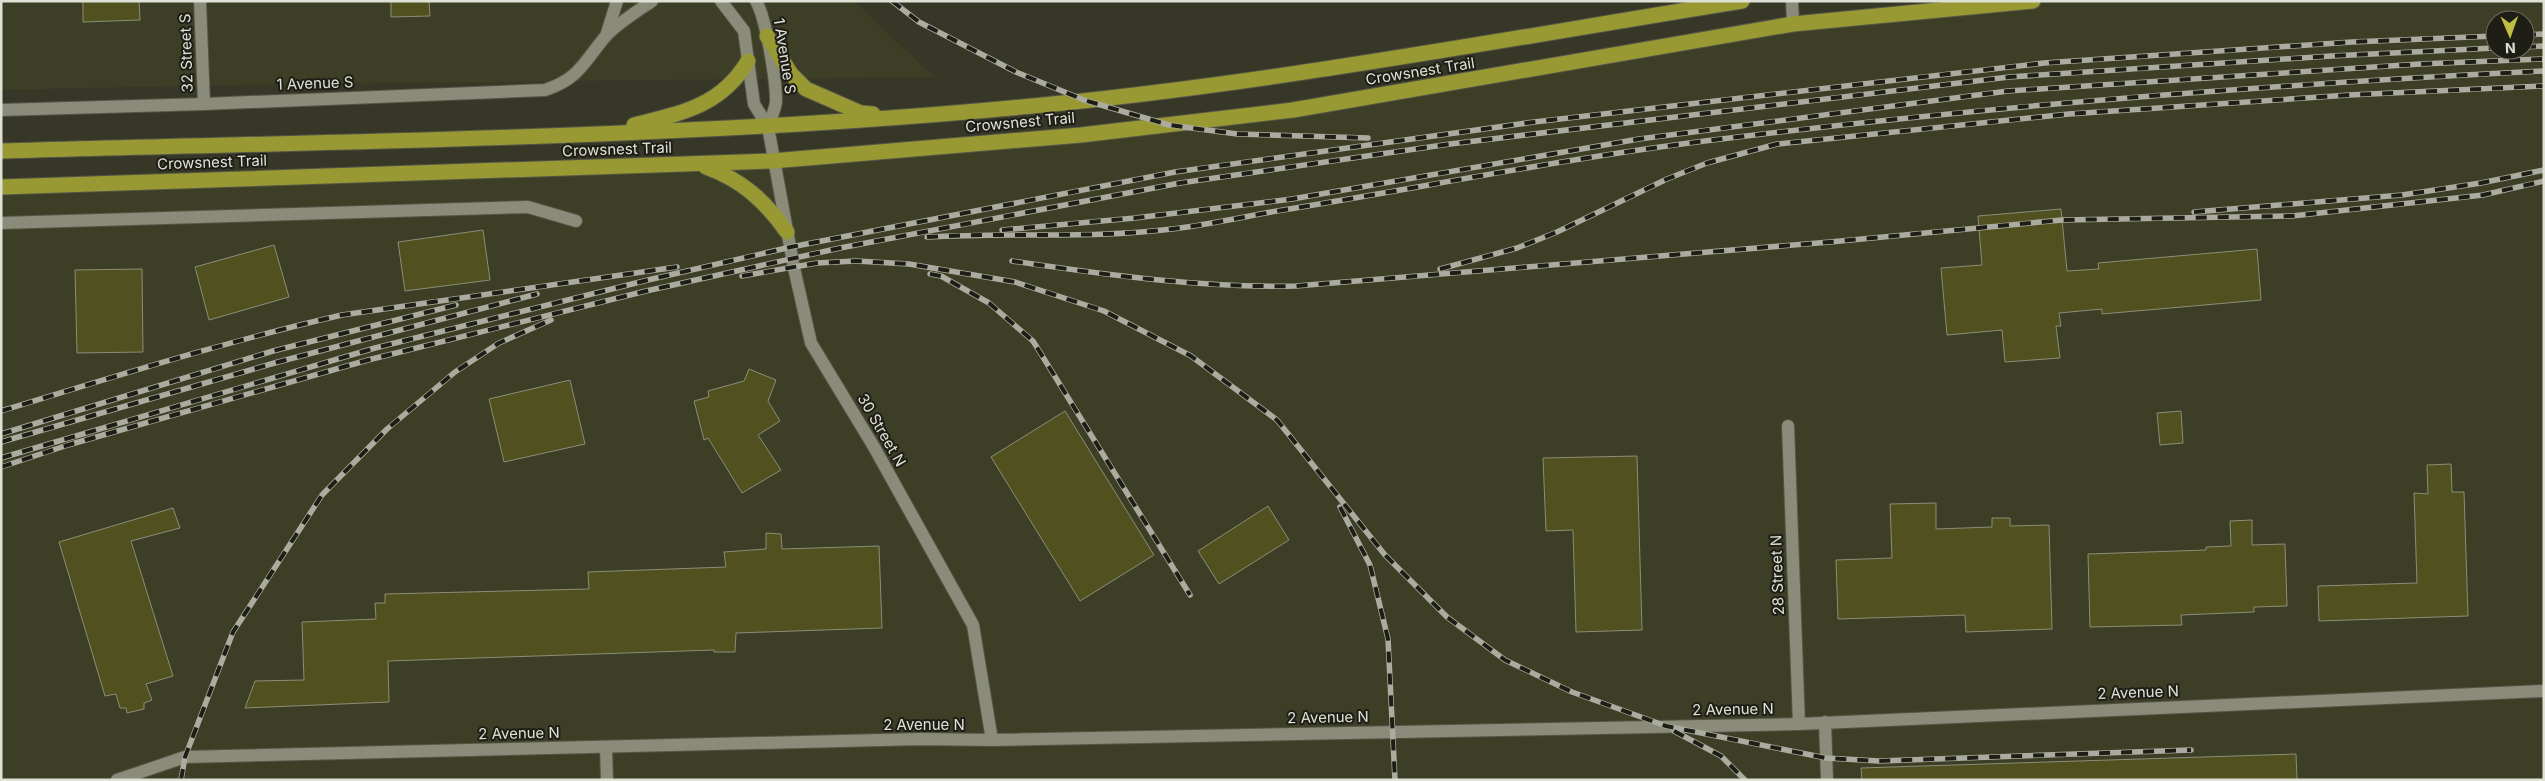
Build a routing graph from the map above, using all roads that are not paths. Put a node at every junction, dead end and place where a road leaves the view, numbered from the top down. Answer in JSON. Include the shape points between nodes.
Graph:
{"nodes":[{"id":1,"x":200,"y":1,"type":"edge"},
{"id":2,"x":617,"y":1,"type":"edge"},
{"id":3,"x":652,"y":1,"type":"edge"},
{"id":4,"x":720,"y":1,"type":"edge"},
{"id":5,"x":756,"y":1,"type":"edge"},
{"id":6,"x":1742,"y":1,"type":"edge"},
{"id":7,"x":1792,"y":1,"type":"edge"},
{"id":8,"x":2034,"y":1,"type":"edge"},
{"id":9,"x":1793,"y":24,"type":"junction"},
{"id":10,"x":606,"y":36,"type":"junction"},
{"id":11,"x":767,"y":36,"type":"junction"},
{"id":12,"x":748,"y":61,"type":"junction"},
{"id":13,"x":204,"y":104,"type":"junction"},
{"id":14,"x":1,"y":110,"type":"edge"},
{"id":15,"x":905,"y":116,"type":"junction"},
{"id":16,"x":768,"y":127,"type":"junction"},
{"id":17,"x":604,"y":133,"type":"junction"},
{"id":18,"x":1,"y":151,"type":"edge"},
{"id":19,"x":772,"y":161,"type":"junction"},
{"id":20,"x":697,"y":164,"type":"junction"},
{"id":21,"x":1,"y":186,"type":"edge"},
{"id":22,"x":576,"y":221,"type":"dead end"},
{"id":23,"x":1,"y":223,"type":"edge"},
{"id":24,"x":787,"y":232,"type":"junction"},
{"id":25,"x":1788,"y":426,"type":"dead end"},
{"id":26,"x":2544,"y":692,"type":"edge"},
{"id":27,"x":1825,"y":722,"type":"junction"},
{"id":28,"x":1800,"y":724,"type":"junction"},
{"id":29,"x":992,"y":740,"type":"junction"},
{"id":30,"x":606,"y":747,"type":"junction"},
{"id":31,"x":117,"y":780,"type":"edge"},
{"id":32,"x":607,"y":780,"type":"edge"},
{"id":33,"x":1827,"y":780,"type":"edge"}],
"edges":[{"from":1,"to":13,"type":"street","name":"32 Street S"},
{"from":2,"to":10,"type":"street","name":"1 Avenue S"},
{"from":3,"to":10,"type":"street","name":"1 Avenue S"},
{"from":4,"to":12,"type":"street","via":[[744,31]]},
{"from":5,"to":11,"type":"street","name":"1 Avenue S"},
{"from":6,"to":15,"type":"highway","name":"Crowsnest Trail","via":[[1216,86]]},
{"from":7,"to":9,"type":"street"},
{"from":8,"to":9,"type":"highway","name":"Crowsnest Trail"},
{"from":9,"to":19,"type":"highway","name":"Crowsnest Trail","via":[[1284,111],[1081,135]]},
{"from":10,"to":13,"type":"street","name":"1 Avenue S","via":[[576,75],[545,90]]},
{"from":11,"to":15,"type":"highway","via":[[791,74],[806,89],[861,113]]},
{"from":11,"to":16,"type":"street","name":"1 Avenue S","via":[[776,102]]},
{"from":12,"to":16,"type":"street","via":[[754,104]]},
{"from":12,"to":17,"type":"highway","via":[[727,89],[708,101],[677,114]]},
{"from":13,"to":14,"type":"street","name":"1 Avenue S"},
{"from":15,"to":16,"type":"highway","name":"Crowsnest Trail"},
{"from":16,"to":17,"type":"highway","name":"Crowsnest Trail"},
{"from":16,"to":19,"type":"street","name":"30 Street N"},
{"from":17,"to":18,"type":"highway","name":"Crowsnest Trail"},
{"from":19,"to":20,"type":"highway","name":"Crowsnest Trail"},
{"from":19,"to":24,"type":"street","name":"30 Street N"},
{"from":20,"to":21,"type":"highway","name":"Crowsnest Trail"},
{"from":20,"to":24,"type":"highway","via":[[726,174],[750,190],[770,208]]},
{"from":22,"to":23,"type":"street","via":[[528,207]]},
{"from":24,"to":29,"type":"street","name":"30 Street N","via":[[811,343],[874,446],[973,625]]},
{"from":25,"to":28,"type":"street","name":"28 Street N"},
{"from":26,"to":27,"type":"street","name":"2 Avenue N"},
{"from":27,"to":28,"type":"street","name":"2 Avenue N"},
{"from":27,"to":33,"type":"street"},
{"from":28,"to":29,"type":"street","name":"2 Avenue N"},
{"from":29,"to":30,"type":"street","name":"2 Avenue N"},
{"from":30,"to":31,"type":"street","name":"2 Avenue N","via":[[185,757]]},
{"from":30,"to":32,"type":"street"}]}
